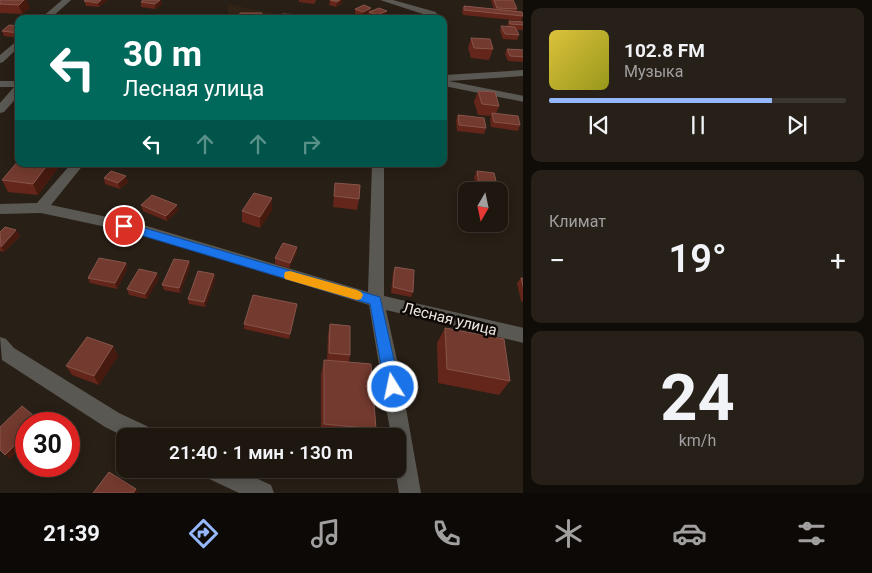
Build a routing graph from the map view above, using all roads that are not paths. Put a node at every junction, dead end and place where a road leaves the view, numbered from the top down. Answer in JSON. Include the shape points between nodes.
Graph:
{"nodes":[{"id":1,"x":67,"y":0,"type":"edge"},
{"id":2,"x":384,"y":0,"type":"edge"},
{"id":3,"x":49,"y":15,"type":"edge"},
{"id":4,"x":434,"y":15,"type":"edge"},
{"id":5,"x":15,"y":46,"type":"edge"},
{"id":6,"x":0,"y":60,"type":"edge"},
{"id":7,"x":523,"y":73,"type":"edge"},
{"id":8,"x":447,"y":78,"type":"edge"},
{"id":9,"x":0,"y":84,"type":"edge"},
{"id":10,"x":15,"y":84,"type":"edge"},
{"id":11,"x":447,"y":84,"type":"edge"},
{"id":12,"x":15,"y":93,"type":"edge"},
{"id":13,"x":523,"y":99,"type":"edge"},
{"id":14,"x":0,"y":110,"type":"edge"},
{"id":15,"x":75,"y":167,"type":"edge"},
{"id":16,"x":378,"y":167,"type":"edge"},
{"id":17,"x":41,"y":208,"type":"junction"},
{"id":18,"x":0,"y":210,"type":"edge"},
{"id":19,"x":376,"y":301,"type":"junction"},
{"id":20,"x":523,"y":336,"type":"edge"},
{"id":21,"x":0,"y":345,"type":"edge"},
{"id":22,"x":129,"y":428,"type":"edge"},
{"id":23,"x":232,"y":478,"type":"edge"},
{"id":24,"x":263,"y":493,"type":"edge"},
{"id":25,"x":410,"y":493,"type":"edge"}],
"edges":[{"from":1,"to":3,"type":"street"},
{"from":2,"to":4,"type":"street"},
{"from":5,"to":6,"type":"street"},
{"from":7,"to":8,"type":"street"},
{"from":9,"to":10,"type":"street"},
{"from":11,"to":13,"type":"street"},
{"from":12,"to":14,"type":"street"},
{"from":15,"to":17,"type":"street"},
{"from":16,"to":19,"type":"street"},
{"from":17,"to":18,"type":"street","name":"Лесная улица"},
{"from":17,"to":19,"type":"street","name":"Лесная улица","via":[[140,230]]},
{"from":19,"to":20,"type":"street","name":"Лесная улица"},
{"from":19,"to":25,"type":"street"},
{"from":21,"to":22,"type":"street","via":[[8,354]]},
{"from":23,"to":24,"type":"street"}]}
